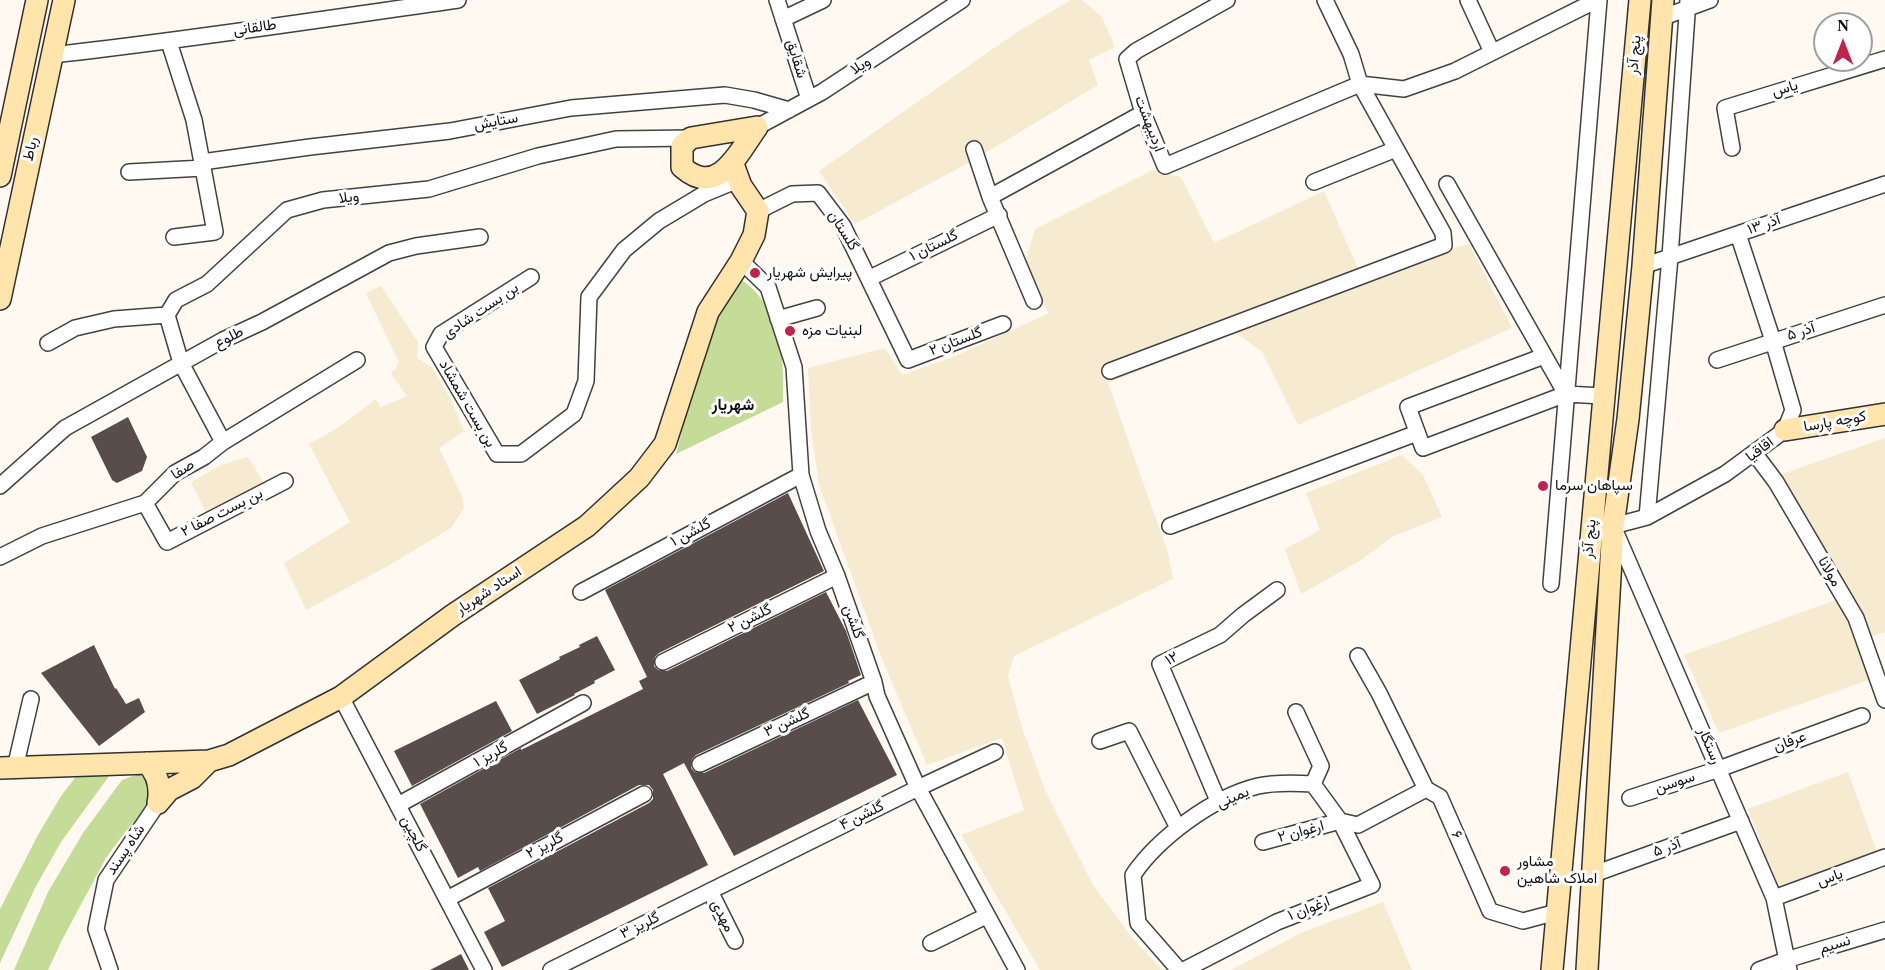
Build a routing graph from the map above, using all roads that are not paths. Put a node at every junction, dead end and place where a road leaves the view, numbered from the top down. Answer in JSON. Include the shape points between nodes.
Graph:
{"nodes":[{"id":1,"x":37,"y":0,"type":"edge"},
{"id":2,"x":64,"y":0,"type":"edge"},
{"id":3,"x":458,"y":0,"type":"edge"},
{"id":4,"x":777,"y":0,"type":"edge"},
{"id":5,"x":823,"y":0,"type":"edge"},
{"id":6,"x":962,"y":0,"type":"edge"},
{"id":7,"x":1227,"y":0,"type":"edge"},
{"id":8,"x":1325,"y":0,"type":"edge"},
{"id":9,"x":1468,"y":0,"type":"edge"},
{"id":10,"x":1598,"y":0,"type":"edge"},
{"id":11,"x":1640,"y":0,"type":"edge"},
{"id":12,"x":1710,"y":0,"type":"edge"},
{"id":13,"x":1687,"y":4,"type":"edge"},
{"id":14,"x":1662,"y":9,"type":"edge"},
{"id":15,"x":783,"y":19,"type":"junction"},
{"id":16,"x":169,"y":42,"type":"junction"},
{"id":17,"x":1492,"y":52,"type":"junction"},
{"id":18,"x":52,"y":55,"type":"junction"},
{"id":19,"x":1885,"y":59,"type":"edge"},
{"id":20,"x":1360,"y":84,"type":"junction"},
{"id":21,"x":809,"y":99,"type":"junction"},
{"id":22,"x":789,"y":110,"type":"junction"},
{"id":23,"x":1143,"y":113,"type":"junction"},
{"id":24,"x":6,"y":121,"type":"edge"},
{"id":25,"x":757,"y":127,"type":"junction"},
{"id":26,"x":692,"y":138,"type":"junction"},
{"id":27,"x":1732,"y":148,"type":"dead end"},
{"id":28,"x":974,"y":149,"type":"dead end"},
{"id":29,"x":1396,"y":149,"type":"junction"},
{"id":30,"x":203,"y":165,"type":"junction"},
{"id":31,"x":129,"y":172,"type":"dead end"},
{"id":32,"x":735,"y":172,"type":"junction"},
{"id":33,"x":0,"y":176,"type":"edge"},
{"id":34,"x":1314,"y":182,"type":"dead end"},
{"id":35,"x":1447,"y":184,"type":"dead end"},
{"id":36,"x":1885,"y":184,"type":"edge"},
{"id":37,"x":990,"y":197,"type":"junction"},
{"id":38,"x":758,"y":211,"type":"junction"},
{"id":39,"x":999,"y":214,"type":"junction"},
{"id":40,"x":1738,"y":234,"type":"junction"},
{"id":41,"x":174,"y":237,"type":"dead end"},
{"id":42,"x":480,"y":237,"type":"dead end"},
{"id":43,"x":1670,"y":256,"type":"junction"},
{"id":44,"x":741,"y":261,"type":"junction"},
{"id":45,"x":1643,"y":266,"type":"junction"},
{"id":46,"x":531,"y":277,"type":"dead end"},
{"id":47,"x":870,"y":278,"type":"junction"},
{"id":48,"x":0,"y":298,"type":"edge"},
{"id":49,"x":1034,"y":301,"type":"dead end"},
{"id":50,"x":1885,"y":305,"type":"edge"},
{"id":51,"x":817,"y":308,"type":"dead end"},
{"id":52,"x":167,"y":315,"type":"junction"},
{"id":53,"x":778,"y":319,"type":"junction"},
{"id":54,"x":1004,"y":324,"type":"dead end"},
{"id":55,"x":1773,"y":341,"type":"junction"},
{"id":56,"x":48,"y":343,"type":"dead end"},
{"id":57,"x":434,"y":347,"type":"joint"},
{"id":58,"x":1544,"y":356,"type":"junction"},
{"id":59,"x":357,"y":360,"type":"dead end"},
{"id":60,"x":908,"y":360,"type":"joint"},
{"id":61,"x":1717,"y":360,"type":"dead end"},
{"id":62,"x":1606,"y":362,"type":"junction"},
{"id":63,"x":182,"y":363,"type":"junction"},
{"id":64,"x":1633,"y":366,"type":"junction"},
{"id":65,"x":1110,"y":370,"type":"dead end"},
{"id":66,"x":1566,"y":394,"type":"junction"},
{"id":67,"x":1604,"y":396,"type":"junction"},
{"id":68,"x":1885,"y":414,"type":"edge"},
{"id":69,"x":1601,"y":418,"type":"junction"},
{"id":70,"x":1628,"y":419,"type":"junction"},
{"id":71,"x":1785,"y":430,"type":"junction"},
{"id":72,"x":1417,"y":433,"type":"junction"},
{"id":73,"x":223,"y":442,"type":"junction"},
{"id":74,"x":1755,"y":454,"type":"junction"},
{"id":75,"x":801,"y":475,"type":"junction"},
{"id":76,"x":285,"y":481,"type":"dead end"},
{"id":77,"x":0,"y":486,"type":"edge"},
{"id":78,"x":145,"y":503,"type":"junction"},
{"id":79,"x":1647,"y":517,"type":"junction"},
{"id":80,"x":1170,"y":526,"type":"dead end"},
{"id":81,"x":1613,"y":526,"type":"junction"},
{"id":82,"x":0,"y":557,"type":"edge"},
{"id":83,"x":837,"y":576,"type":"junction"},
{"id":84,"x":1551,"y":584,"type":"dead end"},
{"id":85,"x":1277,"y":590,"type":"dead end"},
{"id":86,"x":581,"y":592,"type":"dead end"},
{"id":87,"x":1358,"y":656,"type":"dead end"},
{"id":88,"x":663,"y":662,"type":"dead end"},
{"id":89,"x":874,"y":682,"type":"junction"},
{"id":90,"x":342,"y":697,"type":"junction"},
{"id":91,"x":31,"y":699,"type":"dead end"},
{"id":92,"x":1885,"y":700,"type":"edge"},
{"id":93,"x":584,"y":703,"type":"dead end"},
{"id":94,"x":1296,"y":712,"type":"dead end"},
{"id":95,"x":1862,"y":716,"type":"dead end"},
{"id":96,"x":1100,"y":741,"type":"dead end"},
{"id":97,"x":995,"y":752,"type":"dead end"},
{"id":98,"x":209,"y":761,"type":"junction"},
{"id":99,"x":147,"y":763,"type":"junction"},
{"id":100,"x":700,"y":764,"type":"dead end"},
{"id":101,"x":8,"y":768,"type":"edge"},
{"id":102,"x":1719,"y":769,"type":"junction"},
{"id":103,"x":1314,"y":784,"type":"junction"},
{"id":104,"x":918,"y":788,"type":"junction"},
{"id":105,"x":1426,"y":789,"type":"junction"},
{"id":106,"x":644,"y":794,"type":"dead end"},
{"id":107,"x":1630,"y":798,"type":"dead end"},
{"id":108,"x":158,"y":803,"type":"junction"},
{"id":109,"x":1219,"y":803,"type":"junction"},
{"id":110,"x":398,"y":805,"type":"junction"},
{"id":111,"x":1340,"y":821,"type":"junction"},
{"id":112,"x":1741,"y":821,"type":"junction"},
{"id":113,"x":1178,"y":828,"type":"junction"},
{"id":114,"x":1263,"y":843,"type":"dead end"},
{"id":115,"x":1885,"y":857,"type":"edge"},
{"id":116,"x":1594,"y":874,"type":"junction"},
{"id":117,"x":729,"y":881,"type":"joint"},
{"id":118,"x":710,"y":891,"type":"junction"},
{"id":119,"x":1774,"y":898,"type":"junction"},
{"id":120,"x":447,"y":899,"type":"junction"},
{"id":121,"x":1557,"y":912,"type":"junction"},
{"id":122,"x":986,"y":916,"type":"junction"},
{"id":123,"x":1885,"y":930,"type":"edge"},
{"id":124,"x":735,"y":941,"type":"dead end"},
{"id":125,"x":931,"y":943,"type":"dead end"},
{"id":126,"x":1788,"y":965,"type":"edge"},
{"id":127,"x":110,"y":970,"type":"edge"},
{"id":128,"x":484,"y":970,"type":"edge"},
{"id":129,"x":551,"y":970,"type":"edge"},
{"id":130,"x":1017,"y":970,"type":"edge"},
{"id":131,"x":1179,"y":970,"type":"edge"},
{"id":132,"x":1185,"y":970,"type":"edge"},
{"id":133,"x":1552,"y":970,"type":"edge"},
{"id":134,"x":1587,"y":970,"type":"edge"},
{"id":135,"x":1759,"y":970,"type":"edge"}],
"edges":[{"from":1,"to":24,"type":"main road","name":"رباط"},
{"from":2,"to":18,"type":"main road","name":"رباط"},
{"from":3,"to":16,"type":"street","name":"طالقانی"},
{"from":4,"to":15,"type":"street","name":"شقایق"},
{"from":5,"to":15,"type":"street","name":"شقایق"},
{"from":6,"to":21,"type":"street","name":"ویلا"},
{"from":7,"to":23,"type":"street","name":"اردیبهشت","via":[[1127,59]]},
{"from":8,"to":20,"type":"street","via":[[1351,54]]},
{"from":9,"to":17,"type":"street"},
{"from":10,"to":17,"type":"street","name":"اردیبهشت"},
{"from":10,"to":66,"type":"street"},
{"from":11,"to":62,"type":"main road","name":"پنج آذر"},
{"from":12,"to":13,"type":"street"},
{"from":13,"to":14,"type":"street"},
{"from":13,"to":43,"type":"street"},
{"from":14,"to":45,"type":"main road","name":"پنج آذر"},
{"from":15,"to":21,"type":"street","name":"شقایق"},
{"from":16,"to":18,"type":"street","name":"طالقانی"},
{"from":16,"to":30,"type":"street","via":[[194,120]]},
{"from":17,"to":20,"type":"street","name":"اردیبهشت","via":[[1455,71],[1404,89]]},
{"from":18,"to":48,"type":"main road","name":"رباط"},
{"from":19,"to":27,"type":"street","name":"یاس","via":[[1725,108]]},
{"from":20,"to":23,"type":"street","name":"اردیبهشت","via":[[1165,166]]},
{"from":20,"to":29,"type":"street"},
{"from":21,"to":22,"type":"street","name":"ویلا"},
{"from":22,"to":25,"type":"street","name":"ویلا"},
{"from":22,"to":30,"type":"street","name":"ستایش","via":[[725,95],[571,108],[450,131],[310,147]]},
{"from":23,"to":37,"type":"street"},
{"from":24,"to":33,"type":"main road","name":"رباط"},
{"from":25,"to":26,"type":"main road"},
{"from":25,"to":32,"type":"main road"},
{"from":26,"to":32,"type":"main road","via":[[682,146],[681,155],[682,167],[692,176],[705,178]]},
{"from":26,"to":52,"type":"street","name":"ویلا","via":[[616,139],[538,156],[429,189],[323,200],[287,210],[207,284],[176,300]]},
{"from":28,"to":37,"type":"street"},
{"from":29,"to":34,"type":"street"},
{"from":29,"to":65,"type":"street","via":[[1443,233],[1444,245]]},
{"from":30,"to":31,"type":"street","name":"ستایش"},
{"from":30,"to":41,"type":"street","via":[[215,232]]},
{"from":32,"to":38,"type":"main road"},
{"from":32,"to":57,"type":"street","name":"بن بست شمشاد","via":[[659,221],[624,250],[589,297],[586,381],[574,414],[521,454],[497,454]]},
{"from":35,"to":58,"type":"street"},
{"from":36,"to":40,"type":"street","name":"۱۳ آذر"},
{"from":37,"to":39,"type":"street"},
{"from":38,"to":44,"type":"main road","name":"استاد شهریار"},
{"from":38,"to":47,"type":"street","name":"گلستان","via":[[792,194],[818,193],[843,226]]},
{"from":39,"to":47,"type":"street","name":"گلستان ۱"},
{"from":39,"to":49,"type":"street"},
{"from":40,"to":43,"type":"street","name":"۱۳ آذر"},
{"from":40,"to":55,"type":"street","name":"اقاقیا"},
{"from":42,"to":63,"type":"street","name":"طلوع","via":[[389,253]]},
{"from":43,"to":45,"type":"street","name":"۱۳ آذر"},
{"from":43,"to":79,"type":"street"},
{"from":44,"to":53,"type":"street","name":"گلشن","via":[[768,287]]},
{"from":44,"to":90,"type":"main road","name":"استاد شهریار","via":[[708,312],[665,444],[639,478],[587,526],[453,615]]},
{"from":45,"to":64,"type":"main road","name":"پنج آذر"},
{"from":46,"to":57,"type":"street","name":"بن بست شادی","via":[[441,334]]},
{"from":47,"to":60,"type":"street","name":"گلستان"},
{"from":50,"to":55,"type":"street","name":"آذر ۵"},
{"from":51,"to":53,"type":"street"},
{"from":52,"to":56,"type":"street","via":[[75,327]]},
{"from":52,"to":63,"type":"street"},
{"from":53,"to":75,"type":"street","name":"گلشن","via":[[794,367]]},
{"from":54,"to":60,"type":"street","name":"گلستان ۲"},
{"from":55,"to":61,"type":"street","name":"آذر ۵"},
{"from":55,"to":71,"type":"street","name":"اقاقیا","via":[[1793,410]]},
{"from":58,"to":66,"type":"street"},
{"from":58,"to":72,"type":"street","via":[[1408,407]]},
{"from":59,"to":73,"type":"street","name":"صفا"},
{"from":62,"to":64,"type":"main road"},
{"from":62,"to":67,"type":"main road","name":"پنج آذر"},
{"from":63,"to":73,"type":"street"},
{"from":63,"to":77,"type":"street","name":"طلوع","via":[[65,428]]},
{"from":64,"to":70,"type":"main road","name":"پنج آذر"},
{"from":66,"to":67,"type":"street"},
{"from":66,"to":72,"type":"street","via":[[1423,448]]},
{"from":66,"to":84,"type":"street"},
{"from":67,"to":69,"type":"main road","name":"پنج آذر"},
{"from":68,"to":71,"type":"main road","name":"کوچه پارسا"},
{"from":69,"to":70,"type":"main road"},
{"from":69,"to":121,"type":"main road","name":"پنج آذر"},
{"from":70,"to":81,"type":"main road","name":"پنج آذر"},
{"from":71,"to":74,"type":"street","name":"اقاقیا"},
{"from":72,"to":80,"type":"street"},
{"from":73,"to":78,"type":"street","name":"صفا","via":[[175,473]]},
{"from":74,"to":79,"type":"street","name":"اقاقیا"},
{"from":74,"to":92,"type":"street","name":"مولانا","via":[[1776,482],[1856,618]]},
{"from":75,"to":83,"type":"street","name":"گلشن"},
{"from":75,"to":86,"type":"street","name":"گلشن ۱"},
{"from":76,"to":78,"type":"street","name":"بن بست صفا ۲","via":[[167,542]]},
{"from":78,"to":82,"type":"street","name":"صفا","via":[[42,536]]},
{"from":79,"to":81,"type":"street","name":"اقاقیا"},
{"from":81,"to":102,"type":"street","name":"رستگار"},
{"from":81,"to":116,"type":"main road","name":"پنج آذر"},
{"from":83,"to":88,"type":"street","name":"گلشن ۲"},
{"from":83,"to":89,"type":"street","name":"گلشن"},
{"from":85,"to":109,"type":"street","name":"۱۲","via":[[1220,635],[1160,664]]},
{"from":87,"to":105,"type":"street"},
{"from":89,"to":100,"type":"street","name":"گلشن ۳"},
{"from":89,"to":104,"type":"street","name":"گلشن"},
{"from":90,"to":98,"type":"main road","name":"استاد شهریار","via":[[229,755]]},
{"from":90,"to":110,"type":"street","name":"گلچین"},
{"from":91,"to":101,"type":"street"},
{"from":93,"to":110,"type":"street","name":"گلریز ۱"},
{"from":94,"to":103,"type":"street","via":[[1321,766]]},
{"from":95,"to":102,"type":"street","name":"عرفان"},
{"from":96,"to":113,"type":"street","via":[[1129,731]]},
{"from":97,"to":104,"type":"street","name":"گلشن ۴"},
{"from":98,"to":99,"type":"main road","name":"استاد شهریار"},
{"from":98,"to":108,"type":"main road","via":[[192,778],[169,790]]},
{"from":99,"to":101,"type":"main road","name":"استاد شهریار"},
{"from":99,"to":108,"type":"main road","via":[[157,779]]},
{"from":102,"to":107,"type":"street","name":"سوسن"},
{"from":102,"to":112,"type":"street","name":"رستگار"},
{"from":103,"to":109,"type":"street","name":"یمینی","via":[[1259,786]]},
{"from":103,"to":111,"type":"street"},
{"from":104,"to":117,"type":"street","name":"گلشن ۴"},
{"from":104,"to":122,"type":"street","name":"گلشن"},
{"from":105,"to":111,"type":"street","via":[[1358,825]]},
{"from":105,"to":121,"type":"street","name":"۶","via":[[1440,797],[1490,911],[1523,921]]},
{"from":106,"to":120,"type":"street","name":"گلریز ۲"},
{"from":108,"to":127,"type":"street","name":"شاه پسند","via":[[106,880],[96,929]]},
{"from":109,"to":113,"type":"street","name":"یمینی"},
{"from":110,"to":120,"type":"street","name":"گلچین"},
{"from":111,"to":114,"type":"street","name":"ارغوان ۲"},
{"from":111,"to":132,"type":"street","name":"ارغوان ۱","via":[[1372,885],[1277,922]]},
{"from":112,"to":116,"type":"street","name":"آذر ۵"},
{"from":112,"to":119,"type":"street","name":"رستگار"},
{"from":113,"to":131,"type":"street","name":"یمینی","via":[[1144,859],[1133,876],[1138,923]]},
{"from":115,"to":119,"type":"street","name":"یاس"},
{"from":116,"to":134,"type":"main road","name":"پنج آذر"},
{"from":117,"to":118,"type":"street","name":"گلریز ۳"},
{"from":118,"to":124,"type":"street","name":"مهدی"},
{"from":118,"to":129,"type":"street","name":"گلریز ۳"},
{"from":119,"to":126,"type":"street","name":"رستگار"},
{"from":120,"to":128,"type":"street","name":"گلچین"},
{"from":121,"to":133,"type":"main road","name":"پنج آذر"},
{"from":122,"to":125,"type":"street"},
{"from":122,"to":130,"type":"street","name":"گلشن"},
{"from":123,"to":126,"type":"street","name":"نسیم"},
{"from":126,"to":135,"type":"street","name":"نسیم"}]}
